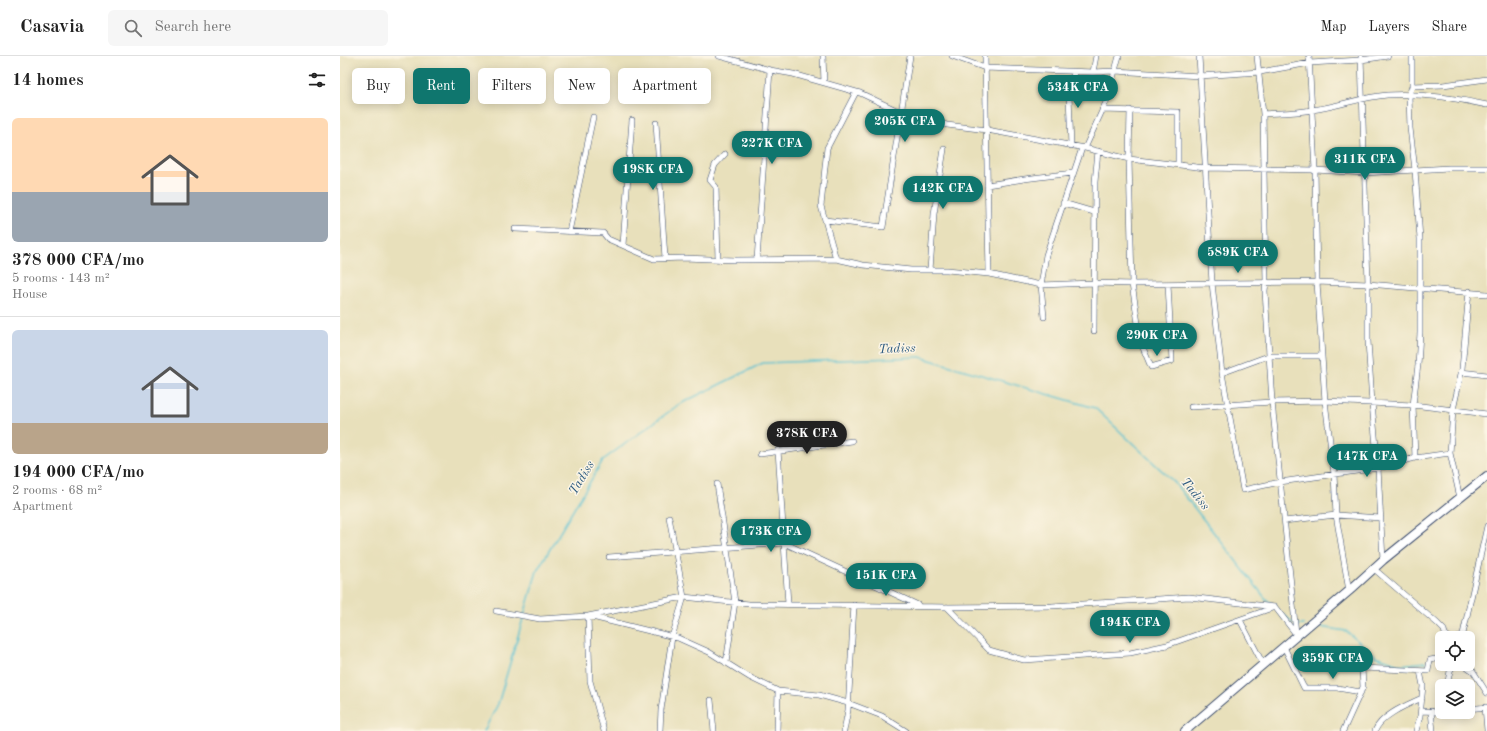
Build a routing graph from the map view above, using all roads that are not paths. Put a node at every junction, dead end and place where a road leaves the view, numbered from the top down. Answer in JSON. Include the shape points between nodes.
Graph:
{"nodes":[{"id":1,"x":719,"y":56,"type":"edge"},
{"id":2,"x":823,"y":56,"type":"edge"},
{"id":3,"x":910,"y":56,"type":"edge"},
{"id":4,"x":952,"y":56,"type":"edge"},
{"id":5,"x":986,"y":56,"type":"edge"},
{"id":6,"x":1096,"y":56,"type":"edge"},
{"id":7,"x":1119,"y":56,"type":"edge"},
{"id":8,"x":1199,"y":56,"type":"edge"},
{"id":9,"x":1257,"y":56,"type":"edge"},
{"id":10,"x":1309,"y":56,"type":"edge"},
{"id":11,"x":1388,"y":56,"type":"edge"},
{"id":12,"x":1412,"y":56,"type":"edge"},
{"id":13,"x":1361,"y":58,"type":"edge"},
{"id":14,"x":1310,"y":63,"type":"junction"},
{"id":15,"x":986,"y":68,"type":"junction"},
{"id":16,"x":770,"y":70,"type":"junction"},
{"id":17,"x":1115,"y":71,"type":"junction"},
{"id":18,"x":1074,"y":72,"type":"junction"},
{"id":19,"x":1093,"y":72,"type":"junction"},
{"id":20,"x":1260,"y":72,"type":"junction"},
{"id":21,"x":1200,"y":76,"type":"junction"},
{"id":22,"x":1487,"y":79,"type":"edge"},
{"id":23,"x":824,"y":83,"type":"junction"},
{"id":24,"x":1412,"y":86,"type":"junction"},
{"id":25,"x":856,"y":92,"type":"junction"},
{"id":26,"x":1409,"y":94,"type":"junction"},
{"id":27,"x":1362,"y":98,"type":"junction"},
{"id":28,"x":1487,"y":105,"type":"edge"},
{"id":29,"x":1102,"y":110,"type":"junction"},
{"id":30,"x":1130,"y":110,"type":"junction"},
{"id":31,"x":1312,"y":110,"type":"junction"},
{"id":32,"x":901,"y":112,"type":"junction"},
{"id":33,"x":1263,"y":114,"type":"junction"},
{"id":34,"x":593,"y":117,"type":"dead end"},
{"id":35,"x":632,"y":120,"type":"dead end"},
{"id":36,"x":656,"y":123,"type":"dead end"},
{"id":37,"x":987,"y":130,"type":"junction"},
{"id":38,"x":1071,"y":146,"type":"junction"},
{"id":39,"x":1084,"y":148,"type":"junction"},
{"id":40,"x":944,"y":149,"type":"dead end"},
{"id":41,"x":1098,"y":151,"type":"junction"},
{"id":42,"x":725,"y":154,"type":"dead end"},
{"id":43,"x":1129,"y":159,"type":"junction"},
{"id":44,"x":1178,"y":165,"type":"junction"},
{"id":45,"x":1205,"y":168,"type":"junction"},
{"id":46,"x":1487,"y":168,"type":"edge"},
{"id":47,"x":1264,"y":169,"type":"junction"},
{"id":48,"x":1315,"y":170,"type":"junction"},
{"id":49,"x":1415,"y":170,"type":"junction"},
{"id":50,"x":1073,"y":173,"type":"junction"},
{"id":51,"x":1365,"y":173,"type":"junction"},
{"id":52,"x":987,"y":185,"type":"junction"},
{"id":53,"x":1063,"y":203,"type":"junction"},
{"id":54,"x":1094,"y":212,"type":"junction"},
{"id":55,"x":826,"y":220,"type":"junction"},
{"id":56,"x":515,"y":229,"type":"dead end"},
{"id":57,"x":569,"y":232,"type":"junction"},
{"id":58,"x":623,"y":245,"type":"junction"},
{"id":59,"x":665,"y":258,"type":"junction"},
{"id":60,"x":836,"y":259,"type":"junction"},
{"id":61,"x":718,"y":260,"type":"junction"},
{"id":62,"x":757,"y":260,"type":"junction"},
{"id":63,"x":930,"y":270,"type":"junction"},
{"id":64,"x":989,"y":274,"type":"junction"},
{"id":65,"x":1266,"y":282,"type":"junction"},
{"id":66,"x":1317,"y":282,"type":"junction"},
{"id":67,"x":1093,"y":283,"type":"junction"},
{"id":68,"x":1212,"y":283,"type":"junction"},
{"id":69,"x":1041,"y":284,"type":"junction"},
{"id":70,"x":1132,"y":284,"type":"junction"},
{"id":71,"x":1168,"y":284,"type":"junction"},
{"id":72,"x":1368,"y":284,"type":"junction"},
{"id":73,"x":1420,"y":288,"type":"junction"},
{"id":74,"x":1469,"y":291,"type":"junction"},
{"id":75,"x":1487,"y":294,"type":"edge"},
{"id":76,"x":1044,"y":317,"type":"dead end"},
{"id":77,"x":1094,"y":330,"type":"dead end"},
{"id":78,"x":1268,"y":356,"type":"junction"},
{"id":79,"x":1322,"y":356,"type":"junction"},
{"id":80,"x":1461,"y":372,"type":"junction"},
{"id":81,"x":1222,"y":373,"type":"junction"},
{"id":82,"x":1487,"y":375,"type":"edge"},
{"id":83,"x":1325,"y":401,"type":"junction"},
{"id":84,"x":1272,"y":402,"type":"junction"},
{"id":85,"x":1372,"y":404,"type":"junction"},
{"id":86,"x":1227,"y":405,"type":"junction"},
{"id":87,"x":1413,"y":405,"type":"junction"},
{"id":88,"x":1191,"y":407,"type":"dead end"},
{"id":89,"x":1453,"y":410,"type":"junction"},
{"id":90,"x":1487,"y":414,"type":"edge"},
{"id":91,"x":852,"y":441,"type":"dead end"},
{"id":92,"x":778,"y":450,"type":"junction"},
{"id":93,"x":1450,"y":453,"type":"junction"},
{"id":94,"x":760,"y":454,"type":"dead end"},
{"id":95,"x":1415,"y":458,"type":"junction"},
{"id":96,"x":1378,"y":468,"type":"junction"},
{"id":97,"x":1334,"y":474,"type":"junction"},
{"id":98,"x":1487,"y":476,"type":"edge"},
{"id":99,"x":1280,"y":482,"type":"junction"},
{"id":100,"x":717,"y":484,"type":"dead end"},
{"id":101,"x":1460,"y":498,"type":"junction"},
{"id":102,"x":1336,"y":515,"type":"junction"},
{"id":103,"x":669,"y":517,"type":"dead end"},
{"id":104,"x":1381,"y":518,"type":"junction"},
{"id":105,"x":1284,"y":521,"type":"junction"},
{"id":106,"x":1487,"y":526,"type":"edge"},
{"id":107,"x":784,"y":543,"type":"junction"},
{"id":108,"x":726,"y":549,"type":"junction"},
{"id":109,"x":676,"y":551,"type":"junction"},
{"id":110,"x":610,"y":557,"type":"dead end"},
{"id":111,"x":1382,"y":560,"type":"junction"},
{"id":112,"x":1373,"y":568,"type":"junction"},
{"id":113,"x":1349,"y":591,"type":"junction"},
{"id":114,"x":684,"y":597,"type":"junction"},
{"id":115,"x":735,"y":602,"type":"junction"},
{"id":116,"x":788,"y":604,"type":"junction"},
{"id":117,"x":854,"y":605,"type":"junction"},
{"id":118,"x":922,"y":607,"type":"junction"},
{"id":119,"x":947,"y":607,"type":"junction"},
{"id":120,"x":1275,"y":607,"type":"junction"},
{"id":121,"x":496,"y":611,"type":"dead end"},
{"id":122,"x":588,"y":616,"type":"junction"},
{"id":123,"x":1240,"y":620,"type":"junction"},
{"id":124,"x":1444,"y":631,"type":"edge"},
{"id":125,"x":1466,"y":631,"type":"edge"},
{"id":126,"x":1296,"y":634,"type":"junction"},
{"id":127,"x":672,"y":637,"type":"junction"},
{"id":128,"x":1284,"y":647,"type":"junction"},
{"id":129,"x":1435,"y":659,"type":"edge"},
{"id":130,"x":726,"y":663,"type":"junction"},
{"id":131,"x":1264,"y":664,"type":"junction"},
{"id":132,"x":1420,"y":670,"type":"junction"},
{"id":133,"x":1472,"y":671,"type":"edge"},
{"id":134,"x":1480,"y":682,"type":"junction"},
{"id":135,"x":1487,"y":685,"type":"edge"},
{"id":136,"x":778,"y":691,"type":"junction"},
{"id":137,"x":1361,"y":692,"type":"junction"},
{"id":138,"x":1487,"y":693,"type":"edge"},
{"id":139,"x":1422,"y":698,"type":"junction"},
{"id":140,"x":711,"y":700,"type":"dead end"},
{"id":141,"x":848,"y":702,"type":"junction"},
{"id":142,"x":1486,"y":707,"type":"edge"},
{"id":143,"x":1475,"y":708,"type":"edge"},
{"id":144,"x":1421,"y":711,"type":"junction"},
{"id":145,"x":1431,"y":711,"type":"junction"},
{"id":146,"x":1435,"y":711,"type":"edge"},
{"id":147,"x":1487,"y":730,"type":"edge"},
{"id":148,"x":604,"y":731,"type":"edge"},
{"id":149,"x":660,"y":731,"type":"edge"},
{"id":150,"x":714,"y":731,"type":"edge"},
{"id":151,"x":776,"y":731,"type":"edge"},
{"id":152,"x":844,"y":731,"type":"edge"},
{"id":153,"x":906,"y":731,"type":"edge"},
{"id":154,"x":1185,"y":731,"type":"edge"},
{"id":155,"x":1344,"y":731,"type":"edge"},
{"id":156,"x":1375,"y":731,"type":"edge"},
{"id":157,"x":1416,"y":731,"type":"edge"},
{"id":158,"x":1433,"y":731,"type":"edge"}],
"edges":[{"from":1,"to":16,"type":"street"},
{"from":2,"to":23,"type":"street"},
{"from":3,"to":32,"type":"street"},
{"from":4,"to":15,"type":"street"},
{"from":5,"to":15,"type":"street"},
{"from":6,"to":19,"type":"street"},
{"from":7,"to":17,"type":"street"},
{"from":8,"to":21,"type":"street"},
{"from":9,"to":20,"type":"street"},
{"from":10,"to":14,"type":"street"},
{"from":11,"to":13,"type":"street"},
{"from":12,"to":24,"type":"street"},
{"from":13,"to":14,"type":"street"},
{"from":13,"to":27,"type":"street"},
{"from":14,"to":20,"type":"street"},
{"from":14,"to":31,"type":"street"},
{"from":15,"to":18,"type":"street"},
{"from":15,"to":37,"type":"street"},
{"from":16,"to":23,"type":"street"},
{"from":16,"to":62,"type":"street"},
{"from":17,"to":19,"type":"street"},
{"from":17,"to":21,"type":"street"},
{"from":17,"to":29,"type":"street"},
{"from":18,"to":19,"type":"street"},
{"from":18,"to":38,"type":"street","via":[[1070,96]]},
{"from":20,"to":21,"type":"street"},
{"from":20,"to":33,"type":"street"},
{"from":21,"to":45,"type":"street"},
{"from":22,"to":24,"type":"street","via":[[1443,86]]},
{"from":23,"to":25,"type":"street"},
{"from":24,"to":26,"type":"street"},
{"from":25,"to":32,"type":"street"},
{"from":25,"to":55,"type":"street","via":[[827,148],[822,206]]},
{"from":26,"to":27,"type":"street"},
{"from":26,"to":28,"type":"street"},
{"from":26,"to":49,"type":"street"},
{"from":27,"to":31,"type":"street"},
{"from":27,"to":51,"type":"street"},
{"from":29,"to":30,"type":"street"},
{"from":29,"to":39,"type":"street"},
{"from":30,"to":43,"type":"street"},
{"from":30,"to":44,"type":"street","via":[[1178,112]]},
{"from":31,"to":33,"type":"street"},
{"from":31,"to":48,"type":"street"},
{"from":32,"to":37,"type":"street","via":[[947,125]]},
{"from":32,"to":55,"type":"street","via":[[883,228]]},
{"from":33,"to":47,"type":"street"},
{"from":34,"to":57,"type":"street"},
{"from":35,"to":58,"type":"street"},
{"from":36,"to":59,"type":"street"},
{"from":37,"to":38,"type":"street"},
{"from":37,"to":52,"type":"street"},
{"from":38,"to":39,"type":"street"},
{"from":39,"to":41,"type":"street"},
{"from":39,"to":50,"type":"street"},
{"from":40,"to":63,"type":"street","via":[[934,214]]},
{"from":41,"to":43,"type":"street"},
{"from":41,"to":54,"type":"street"},
{"from":42,"to":61,"type":"street","via":[[715,165],[710,180],[716,187]]},
{"from":43,"to":44,"type":"street"},
{"from":43,"to":70,"type":"street"},
{"from":44,"to":45,"type":"street"},
{"from":45,"to":47,"type":"street"},
{"from":45,"to":68,"type":"street"},
{"from":46,"to":49,"type":"street"},
{"from":47,"to":48,"type":"street"},
{"from":47,"to":65,"type":"street"},
{"from":48,"to":51,"type":"street"},
{"from":48,"to":66,"type":"street"},
{"from":49,"to":51,"type":"street"},
{"from":49,"to":73,"type":"street","via":[[1420,239]]},
{"from":50,"to":52,"type":"street"},
{"from":50,"to":53,"type":"street"},
{"from":51,"to":72,"type":"street"},
{"from":52,"to":64,"type":"street"},
{"from":53,"to":54,"type":"street"},
{"from":53,"to":69,"type":"street","via":[[1046,255]]},
{"from":54,"to":67,"type":"street"},
{"from":55,"to":60,"type":"street"},
{"from":56,"to":57,"type":"street"},
{"from":57,"to":58,"type":"street","via":[[603,234]]},
{"from":58,"to":59,"type":"street","via":[[654,259]]},
{"from":59,"to":61,"type":"street"},
{"from":60,"to":62,"type":"street"},
{"from":60,"to":63,"type":"street","via":[[863,265]]},
{"from":61,"to":62,"type":"street"},
{"from":63,"to":64,"type":"street"},
{"from":64,"to":69,"type":"street"},
{"from":65,"to":66,"type":"street"},
{"from":65,"to":68,"type":"street"},
{"from":65,"to":78,"type":"street"},
{"from":66,"to":72,"type":"street"},
{"from":66,"to":79,"type":"street"},
{"from":67,"to":69,"type":"street"},
{"from":67,"to":70,"type":"street"},
{"from":67,"to":77,"type":"street"},
{"from":68,"to":71,"type":"street"},
{"from":68,"to":81,"type":"street"},
{"from":69,"to":76,"type":"street"},
{"from":70,"to":71,"type":"street"},
{"from":70,"to":71,"type":"street","via":[[1141,343],[1151,367],[1172,361]]},
{"from":72,"to":73,"type":"street"},
{"from":72,"to":85,"type":"street"},
{"from":73,"to":74,"type":"street"},
{"from":73,"to":87,"type":"street","via":[[1421,322]]},
{"from":74,"to":75,"type":"street"},
{"from":74,"to":80,"type":"street"},
{"from":78,"to":79,"type":"street"},
{"from":78,"to":81,"type":"street"},
{"from":78,"to":84,"type":"street"},
{"from":79,"to":83,"type":"street"},
{"from":80,"to":82,"type":"street"},
{"from":80,"to":89,"type":"street"},
{"from":81,"to":86,"type":"street"},
{"from":83,"to":84,"type":"street"},
{"from":83,"to":85,"type":"street"},
{"from":83,"to":97,"type":"street"},
{"from":84,"to":86,"type":"street"},
{"from":84,"to":99,"type":"street"},
{"from":85,"to":87,"type":"street"},
{"from":85,"to":96,"type":"street"},
{"from":86,"to":88,"type":"street"},
{"from":86,"to":99,"type":"street","via":[[1243,490]]},
{"from":87,"to":89,"type":"street"},
{"from":87,"to":95,"type":"street"},
{"from":89,"to":90,"type":"street"},
{"from":89,"to":93,"type":"street"},
{"from":91,"to":92,"type":"street"},
{"from":92,"to":94,"type":"street"},
{"from":92,"to":107,"type":"street"},
{"from":93,"to":95,"type":"street"},
{"from":93,"to":101,"type":"street"},
{"from":95,"to":96,"type":"street"},
{"from":96,"to":97,"type":"street"},
{"from":96,"to":104,"type":"street"},
{"from":97,"to":99,"type":"street"},
{"from":97,"to":102,"type":"street"},
{"from":98,"to":101,"type":"main road"},
{"from":99,"to":105,"type":"street"},
{"from":100,"to":108,"type":"street"},
{"from":101,"to":111,"type":"main road"},
{"from":102,"to":104,"type":"street"},
{"from":102,"to":105,"type":"street"},
{"from":102,"to":113,"type":"street"},
{"from":103,"to":109,"type":"street"},
{"from":104,"to":111,"type":"street"},
{"from":105,"to":126,"type":"street"},
{"from":106,"to":125,"type":"street"},
{"from":107,"to":108,"type":"street"},
{"from":107,"to":116,"type":"street"},
{"from":107,"to":118,"type":"street"},
{"from":108,"to":109,"type":"street"},
{"from":108,"to":115,"type":"street"},
{"from":109,"to":110,"type":"street"},
{"from":109,"to":114,"type":"street"},
{"from":111,"to":112,"type":"main road"},
{"from":112,"to":113,"type":"main road"},
{"from":112,"to":124,"type":"street"},
{"from":113,"to":126,"type":"main road"},
{"from":114,"to":115,"type":"street"},
{"from":114,"to":122,"type":"street"},
{"from":114,"to":127,"type":"street"},
{"from":115,"to":116,"type":"street"},
{"from":115,"to":130,"type":"street"},
{"from":116,"to":117,"type":"street"},
{"from":117,"to":118,"type":"street"},
{"from":117,"to":141,"type":"street"},
{"from":118,"to":119,"type":"street"},
{"from":119,"to":120,"type":"street","via":[[1052,606],[1189,597]]},
{"from":119,"to":123,"type":"street","via":[[989,650],[1024,660],[1130,653],[1167,644]]},
{"from":120,"to":123,"type":"street"},
{"from":120,"to":126,"type":"street"},
{"from":121,"to":122,"type":"street","via":[[540,619]]},
{"from":122,"to":127,"type":"street"},
{"from":122,"to":148,"type":"street","via":[[590,681]]},
{"from":123,"to":131,"type":"street"},
{"from":126,"to":128,"type":"main road"},
{"from":127,"to":130,"type":"street","via":[[709,652]]},
{"from":127,"to":149,"type":"street"},
{"from":128,"to":131,"type":"main road"},
{"from":128,"to":137,"type":"street","via":[[1304,688],[1337,688]]},
{"from":129,"to":132,"type":"street","via":[[1430,660],[1428,671]]},
{"from":130,"to":136,"type":"street"},
{"from":131,"to":154,"type":"main road"},
{"from":132,"to":137,"type":"street","via":[[1362,668]]},
{"from":132,"to":139,"type":"street"},
{"from":133,"to":134,"type":"street"},
{"from":134,"to":135,"type":"street"},
{"from":134,"to":138,"type":"street"},
{"from":136,"to":141,"type":"street","via":[[819,695]]},
{"from":136,"to":151,"type":"street"},
{"from":137,"to":155,"type":"street"},
{"from":139,"to":144,"type":"street"},
{"from":139,"to":156,"type":"street","via":[[1378,723]]},
{"from":140,"to":150,"type":"street"},
{"from":141,"to":152,"type":"street"},
{"from":141,"to":153,"type":"street","via":[[882,716]]},
{"from":142,"to":143,"type":"street"},
{"from":142,"to":147,"type":"street"},
{"from":144,"to":145,"type":"street"},
{"from":144,"to":157,"type":"street"},
{"from":145,"to":146,"type":"street"},
{"from":145,"to":158,"type":"street"}]}
